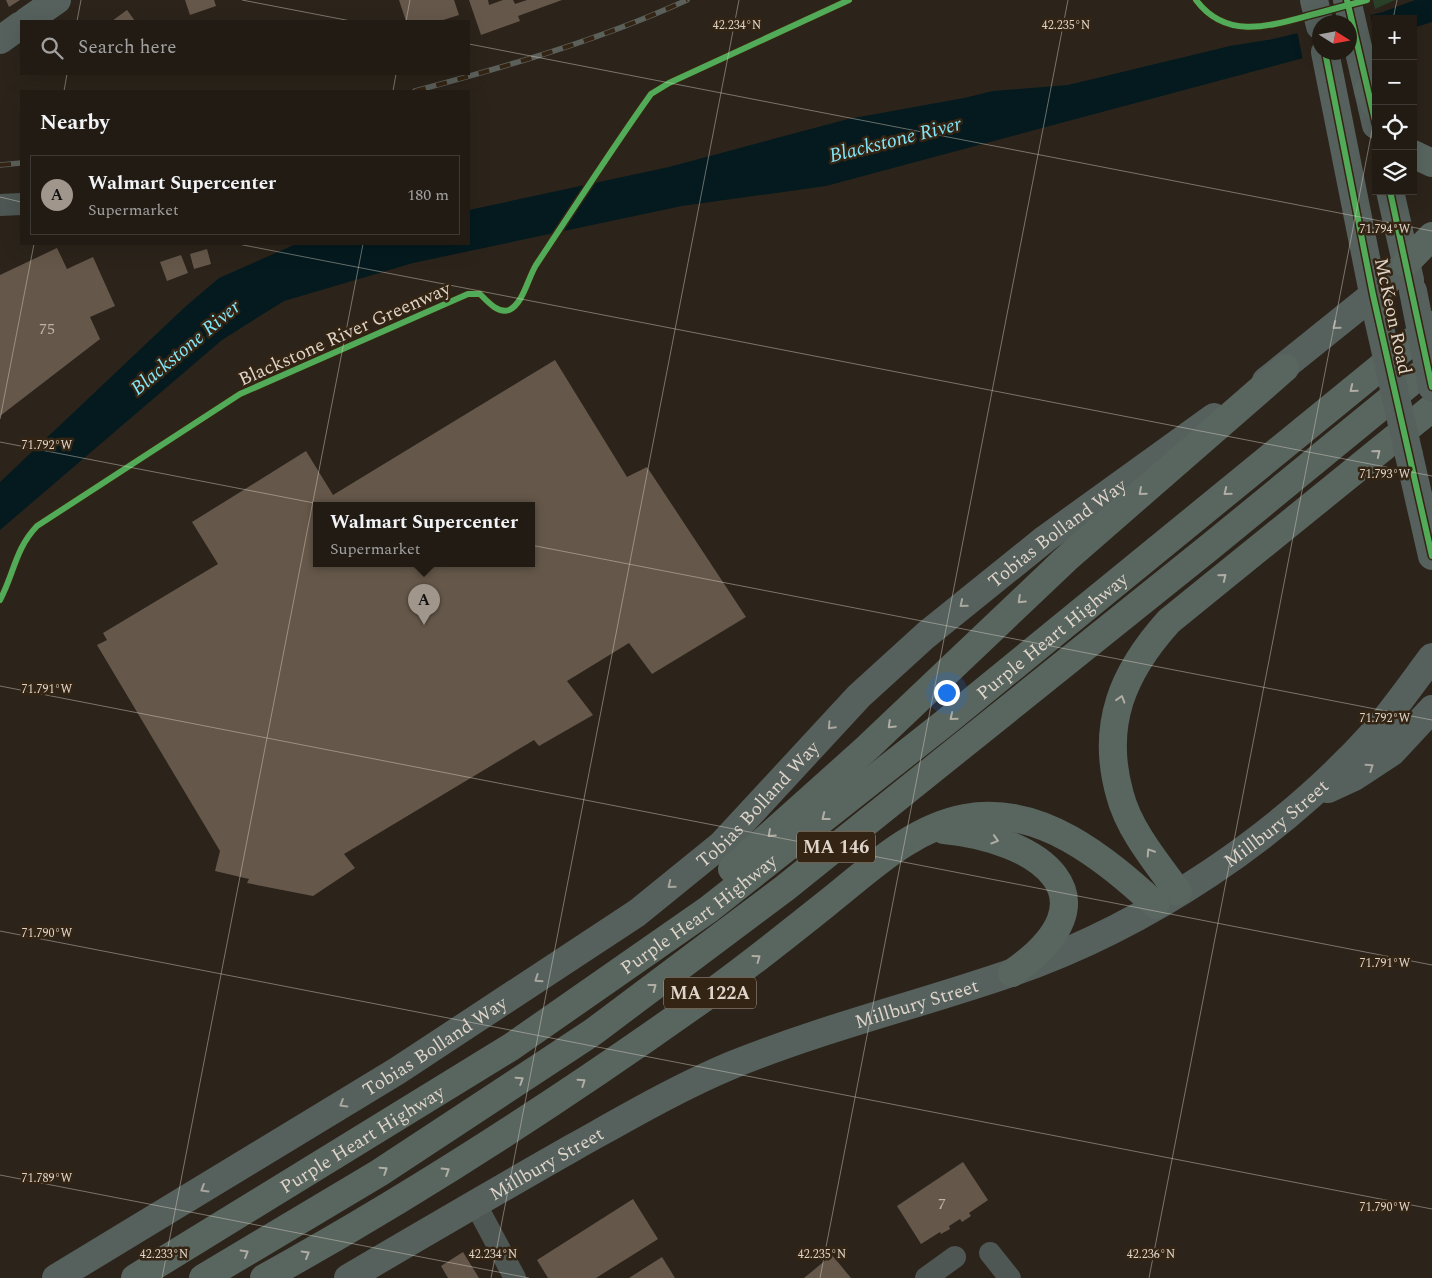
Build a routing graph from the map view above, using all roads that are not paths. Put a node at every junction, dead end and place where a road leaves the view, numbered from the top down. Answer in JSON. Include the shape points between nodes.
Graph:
{"nodes":[{"id":1,"x":56,"y":0,"type":"edge"},
{"id":2,"x":1314,"y":0,"type":"edge"},
{"id":3,"x":1347,"y":0,"type":"edge"},
{"id":4,"x":1317,"y":15,"type":"edge"},
{"id":5,"x":28,"y":20,"type":"edge"},
{"id":6,"x":20,"y":26,"type":"edge"},
{"id":7,"x":0,"y":40,"type":"edge"},
{"id":8,"x":1327,"y":60,"type":"edge"},
{"id":9,"x":1372,"y":98,"type":"edge"},
{"id":10,"x":1417,"y":156,"type":"edge"},
{"id":11,"x":1432,"y":163,"type":"edge"},
{"id":12,"x":1391,"y":195,"type":"edge"},
{"id":13,"x":20,"y":204,"type":"edge"},
{"id":14,"x":0,"y":205,"type":"edge"},
{"id":15,"x":1432,"y":236,"type":"edge"},
{"id":16,"x":1406,"y":263,"type":"junction"},
{"id":17,"x":1375,"y":305,"type":"junction"},
{"id":18,"x":1432,"y":326,"type":"edge"},
{"id":19,"x":1432,"y":365,"type":"edge"},
{"id":20,"x":1284,"y":368,"type":"junction"},
{"id":21,"x":1432,"y":387,"type":"edge"},
{"id":22,"x":1432,"y":408,"type":"edge"},
{"id":23,"x":1432,"y":556,"type":"edge"},
{"id":24,"x":1432,"y":657,"type":"edge"},
{"id":25,"x":1432,"y":709,"type":"edge"},
{"id":26,"x":1310,"y":796,"type":"junction"},
{"id":27,"x":930,"y":828,"type":"junction"},
{"id":28,"x":1167,"y":899,"type":"junction"},
{"id":29,"x":1012,"y":973,"type":"junction"},
{"id":30,"x":600,"y":987,"type":"junction"},
{"id":31,"x":475,"y":1203,"type":"junction"},
{"id":32,"x":990,"y":1253,"type":"dead end"},
{"id":33,"x":954,"y":1256,"type":"dead end"},
{"id":34,"x":56,"y":1278,"type":"edge"},
{"id":35,"x":135,"y":1278,"type":"edge"},
{"id":36,"x":203,"y":1278,"type":"edge"},
{"id":37,"x":264,"y":1278,"type":"edge"},
{"id":38,"x":348,"y":1278,"type":"edge"},
{"id":39,"x":515,"y":1278,"type":"edge"},
{"id":40,"x":926,"y":1278,"type":"edge"},
{"id":41,"x":1010,"y":1278,"type":"edge"}],
"edges":[{"from":1,"to":5,"type":"main road"},
{"from":2,"to":4,"type":"main road"},
{"from":3,"to":9,"type":"main road"},
{"from":6,"to":7,"type":"main road"},
{"from":8,"to":17,"type":"main road","name":"McKeon Road"},
{"from":10,"to":11,"type":"highway"},
{"from":12,"to":16,"type":"main road","name":"McKeon Road"},
{"from":13,"to":14,"type":"street"},
{"from":15,"to":16,"type":"highway"},
{"from":16,"to":17,"type":"main road","name":"Tobias Bolland Way"},
{"from":16,"to":21,"type":"main road","name":"McKeon Road","bridge":true},
{"from":17,"to":20,"type":"main road","name":"Tobias Bolland Way","one_way":true},
{"from":17,"to":23,"type":"main road","name":"McKeon Road","bridge":true},
{"from":18,"to":30,"type":"highway","name":"Purple Heart Highway","number":"MA 146","one_way":true,"via":[[947,721],[709,909]]},
{"from":36,"to":19,"type":"highway","name":"Purple Heart Highway","number":"MA 146","one_way":true,"via":[[379,1174],[593,1032],[793,882]]},
{"from":20,"to":30,"type":"highway","one_way":true,"via":[[1066,558],[867,748]]},
{"from":20,"to":34,"type":"main road","name":"Tobias Bolland Way","one_way":true,"via":[[1088,507],[965,602],[859,696],[722,844],[638,913],[397,1071]]},
{"from":28,"to":22,"type":"highway","one_way":true,"via":[[1120,796],[1114,764],[1113,730],[1120,699],[1133,667],[1169,621]]},
{"from":24,"to":26,"type":"main road","name":"Millbury Street","via":[[1377,728]]},
{"from":26,"to":25,"type":"main road","one_way":true,"via":[[1354,778],[1392,752]]},
{"from":26,"to":28,"type":"main road","name":"Millbury Street","via":[[1243,849]]},
{"from":27,"to":28,"type":"highway","number":"MA 122A","via":[[981,816],[1018,819],[1067,837]]},
{"from":27,"to":29,"type":"highway","one_way":true,"via":[[970,833],[1011,844],[1043,864],[1060,885],[1064,897],[1058,930],[1034,957]]},
{"from":37,"to":27,"type":"highway","number":"MA 122A","one_way":true,"via":[[415,1191],[578,1085],[705,997],[909,840]]},
{"from":28,"to":29,"type":"main road","name":"Millbury Street","via":[[1101,936]]},
{"from":29,"to":31,"type":"main road","name":"Millbury Street","via":[[794,1041],[730,1066],[663,1097]]},
{"from":30,"to":35,"type":"highway","name":"Purple Heart Highway","via":[[512,1047]]},
{"from":31,"to":38,"type":"main road","name":"Millbury Street"},
{"from":31,"to":39,"type":"street"},
{"from":32,"to":41,"type":"street"},
{"from":33,"to":40,"type":"street"}]}
